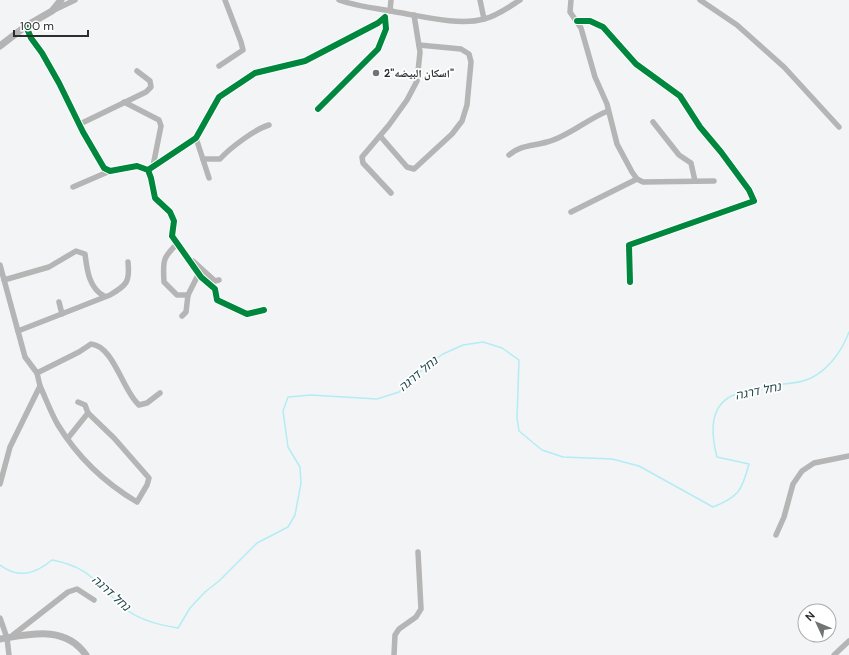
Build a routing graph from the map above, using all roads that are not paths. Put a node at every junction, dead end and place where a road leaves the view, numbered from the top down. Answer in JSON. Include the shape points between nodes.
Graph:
{"nodes":[{"id":1,"x":61,"y":0,"type":"edge"},
{"id":2,"x":76,"y":0,"type":"edge"},
{"id":3,"x":225,"y":0,"type":"edge"},
{"id":4,"x":338,"y":0,"type":"edge"},
{"id":5,"x":391,"y":0,"type":"edge"},
{"id":6,"x":480,"y":0,"type":"edge"},
{"id":7,"x":520,"y":0,"type":"edge"},
{"id":8,"x":571,"y":0,"type":"edge"},
{"id":9,"x":700,"y":0,"type":"edge"},
{"id":10,"x":390,"y":10,"type":"junction"},
{"id":11,"x":52,"y":11,"type":"junction"},
{"id":12,"x":414,"y":15,"type":"junction"},
{"id":13,"x":484,"y":19,"type":"junction"},
{"id":14,"x":577,"y":21,"type":"junction"},
{"id":15,"x":26,"y":26,"type":"junction"},
{"id":16,"x":419,"y":45,"type":"junction"},
{"id":17,"x":0,"y":46,"type":"edge"},
{"id":18,"x":219,"y":66,"type":"dead end"},
{"id":19,"x":137,"y":71,"type":"dead end"},
{"id":20,"x":124,"y":102,"type":"junction"},
{"id":21,"x":318,"y":109,"type":"dead end"},
{"id":22,"x":608,"y":111,"type":"junction"},
{"id":23,"x":653,"y":122,"type":"dead end"},
{"id":24,"x":80,"y":124,"type":"junction"},
{"id":25,"x":269,"y":125,"type":"dead end"},
{"id":26,"x":839,"y":127,"type":"dead end"},
{"id":27,"x":381,"y":137,"type":"junction"},
{"id":28,"x":196,"y":138,"type":"junction"},
{"id":29,"x":509,"y":155,"type":"dead end"},
{"id":30,"x":203,"y":159,"type":"junction"},
{"id":31,"x":153,"y":166,"type":"junction"},
{"id":32,"x":148,"y":170,"type":"junction"},
{"id":33,"x":110,"y":171,"type":"junction"},
{"id":34,"x":209,"y":178,"type":"dead end"},
{"id":35,"x":637,"y":179,"type":"junction"},
{"id":36,"x":695,"y":181,"type":"junction"},
{"id":37,"x":714,"y":181,"type":"dead end"},
{"id":38,"x":73,"y":187,"type":"dead end"},
{"id":39,"x":391,"y":193,"type":"dead end"},
{"id":40,"x":571,"y":212,"type":"dead end"},
{"id":41,"x":178,"y":247,"type":"junction"},
{"id":42,"x":128,"y":262,"type":"dead end"},
{"id":43,"x":0,"y":266,"type":"edge"},
{"id":44,"x":198,"y":273,"type":"junction"},
{"id":45,"x":4,"y":280,"type":"junction"},
{"id":46,"x":219,"y":280,"type":"dead end"},
{"id":47,"x":630,"y":282,"type":"dead end"},
{"id":48,"x":188,"y":294,"type":"junction"},
{"id":49,"x":104,"y":296,"type":"junction"},
{"id":50,"x":59,"y":302,"type":"dead end"},
{"id":51,"x":264,"y":310,"type":"dead end"},
{"id":52,"x":62,"y":314,"type":"junction"},
{"id":53,"x":182,"y":316,"type":"dead end"},
{"id":54,"x":18,"y":331,"type":"junction"},
{"id":55,"x":37,"y":373,"type":"junction"},
{"id":56,"x":40,"y":386,"type":"junction"},
{"id":57,"x":160,"y":393,"type":"dead end"},
{"id":58,"x":78,"y":402,"type":"dead end"},
{"id":59,"x":88,"y":413,"type":"junction"},
{"id":60,"x":68,"y":438,"type":"junction"},
{"id":61,"x":849,"y":456,"type":"edge"},
{"id":62,"x":0,"y":484,"type":"edge"},
{"id":63,"x":776,"y":535,"type":"dead end"},
{"id":64,"x":418,"y":552,"type":"dead end"},
{"id":65,"x":94,"y":600,"type":"dead end"},
{"id":66,"x":0,"y":618,"type":"edge"},
{"id":67,"x":7,"y":637,"type":"edge"},
{"id":68,"x":849,"y":641,"type":"edge"},
{"id":69,"x":9,"y":655,"type":"edge"},
{"id":70,"x":86,"y":655,"type":"edge"},
{"id":71,"x":394,"y":655,"type":"edge"},
{"id":72,"x":834,"y":655,"type":"edge"}],
"edges":[{"from":1,"to":11,"type":"street"},
{"from":2,"to":11,"type":"street"},
{"from":3,"to":18,"type":"street","via":[[243,50]]},
{"from":4,"to":10,"type":"street","via":[[364,8]]},
{"from":5,"to":10,"type":"street"},
{"from":6,"to":13,"type":"street"},
{"from":7,"to":13,"type":"street"},
{"from":8,"to":14,"type":"street","via":[[570,12]]},
{"from":9,"to":26,"type":"street","via":[[736,25],[784,67]]},
{"from":10,"to":12,"type":"street"},
{"from":11,"to":15,"type":"street"},
{"from":12,"to":13,"type":"street","via":[[461,21]]},
{"from":12,"to":16,"type":"street"},
{"from":14,"to":22,"type":"street"},
{"from":14,"to":47,"type":"street","via":[[590,21],[603,27],[636,64],[680,96],[700,127],[749,190],[754,201],[629,245]]},
{"from":15,"to":17,"type":"street"},
{"from":15,"to":24,"type":"street"},
{"from":16,"to":27,"type":"street","via":[[421,60],[417,81]]},
{"from":16,"to":27,"type":"street","via":[[461,49],[469,54],[471,62],[467,105],[462,121],[452,134],[414,169],[408,168]]},
{"from":19,"to":20,"type":"street","via":[[150,81],[151,88]]},
{"from":20,"to":24,"type":"street"},
{"from":20,"to":31,"type":"street","via":[[160,120],[162,126]]},
{"from":21,"to":28,"type":"street","via":[[378,49],[386,29],[384,17],[378,23],[305,61],[255,73],[219,97]]},
{"from":22,"to":29,"type":"street","via":[[556,140],[522,147]]},
{"from":22,"to":35,"type":"street","via":[[617,144]]},
{"from":23,"to":36,"type":"street","via":[[680,155],[691,163]]},
{"from":24,"to":33,"type":"street","via":[[104,168]]},
{"from":25,"to":30,"type":"street","via":[[229,149],[220,158]]},
{"from":27,"to":39,"type":"street","via":[[364,154],[362,160]]},
{"from":28,"to":30,"type":"street"},
{"from":28,"to":31,"type":"street"},
{"from":30,"to":34,"type":"street"},
{"from":31,"to":32,"type":"street"},
{"from":32,"to":33,"type":"street","via":[[137,166]]},
{"from":32,"to":41,"type":"street","via":[[155,198],[170,212],[174,221],[172,236]]},
{"from":33,"to":38,"type":"street"},
{"from":35,"to":36,"type":"street","via":[[643,182]]},
{"from":35,"to":40,"type":"street"},
{"from":36,"to":37,"type":"street"},
{"from":41,"to":44,"type":"street"},
{"from":41,"to":46,"type":"street","via":[[215,281]]},
{"from":41,"to":48,"type":"street","via":[[164,258],[164,282],[178,295]]},
{"from":42,"to":49,"type":"street","via":[[130,277],[124,287]]},
{"from":43,"to":45,"type":"street"},
{"from":44,"to":48,"type":"street"},
{"from":44,"to":51,"type":"street","via":[[215,289],[217,300],[247,314]]},
{"from":45,"to":49,"type":"street","via":[[49,267],[76,251],[85,254],[89,278],[98,293]]},
{"from":45,"to":54,"type":"street"},
{"from":48,"to":53,"type":"street","via":[[186,312]]},
{"from":49,"to":52,"type":"street"},
{"from":50,"to":52,"type":"street"},
{"from":52,"to":54,"type":"street"},
{"from":54,"to":55,"type":"street","via":[[25,357]]},
{"from":55,"to":56,"type":"street"},
{"from":55,"to":57,"type":"street","via":[[91,344],[96,344],[118,371],[138,405],[147,403]]},
{"from":56,"to":60,"type":"street","via":[[58,425]]},
{"from":56,"to":62,"type":"street","via":[[10,447]]},
{"from":58,"to":59,"type":"street","via":[[85,406]]},
{"from":59,"to":60,"type":"street"},
{"from":59,"to":60,"type":"street","via":[[119,443],[149,478],[137,502],[116,490]]},
{"from":61,"to":63,"type":"street","via":[[814,463],[802,471],[793,484],[784,518]]},
{"from":64,"to":71,"type":"street","via":[[421,609],[416,617],[395,635]]},
{"from":65,"to":67,"type":"street","via":[[78,589],[68,592]]},
{"from":66,"to":67,"type":"street"},
{"from":67,"to":69,"type":"street"},
{"from":67,"to":70,"type":"street","via":[[49,633],[61,635],[77,644]]},
{"from":68,"to":72,"type":"street"}]}
